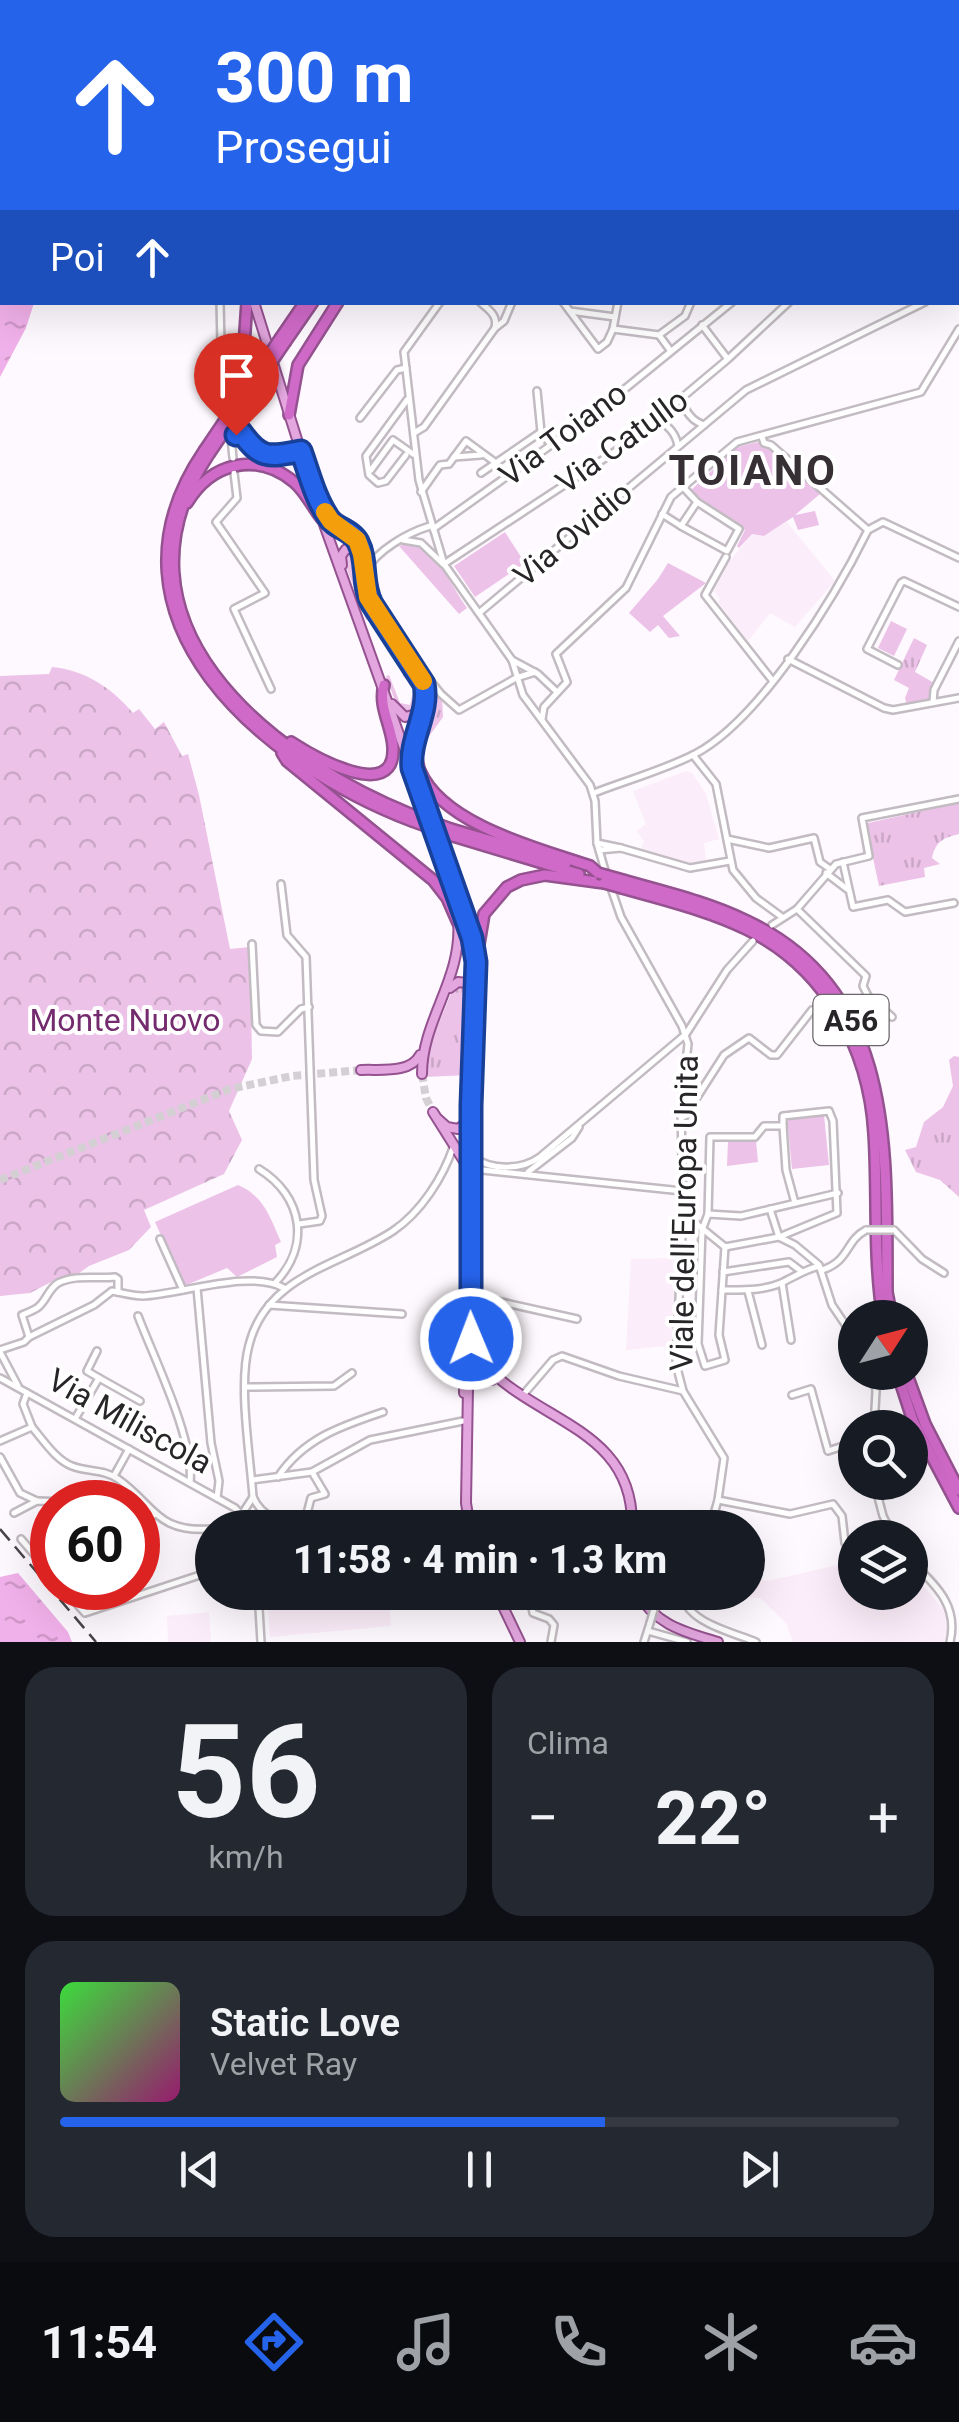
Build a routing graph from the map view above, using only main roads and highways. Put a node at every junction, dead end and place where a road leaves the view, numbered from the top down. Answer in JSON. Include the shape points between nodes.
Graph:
{"nodes":[{"id":1,"x":250,"y":305,"type":"edge"},
{"id":2,"x":251,"y":305,"type":"edge"},
{"id":3,"x":302,"y":305,"type":"edge"},
{"id":4,"x":311,"y":305,"type":"edge"},
{"id":5,"x":336,"y":305,"type":"edge"},
{"id":6,"x":283,"y":339,"type":"junction"},
{"id":7,"x":246,"y":393,"type":"junction"},
{"id":8,"x":289,"y":415,"type":"junction"},
{"id":9,"x":224,"y":421,"type":"junction"},
{"id":10,"x":206,"y":452,"type":"junction"},
{"id":11,"x":318,"y":502,"type":"junction"},
{"id":12,"x":179,"y":513,"type":"junction"},
{"id":13,"x":322,"y":519,"type":"junction"},
{"id":14,"x":362,"y":554,"type":"junction"},
{"id":15,"x":342,"y":569,"type":"junction"},
{"id":16,"x":384,"y":685,"type":"junction"},
{"id":17,"x":389,"y":700,"type":"junction"},
{"id":18,"x":422,"y":712,"type":"junction"},
{"id":19,"x":414,"y":740,"type":"junction"},
{"id":20,"x":279,"y":742,"type":"junction"},
{"id":21,"x":412,"y":768,"type":"junction"},
{"id":22,"x":452,"y":832,"type":"junction"},
{"id":23,"x":598,"y":872,"type":"junction"},
{"id":24,"x":449,"y":876,"type":"junction"},
{"id":25,"x":604,"y":883,"type":"junction"},
{"id":26,"x":623,"y":884,"type":"junction"},
{"id":27,"x":458,"y":922,"type":"junction"},
{"id":28,"x":457,"y":945,"type":"junction"},
{"id":29,"x":475,"y":957,"type":"junction"},
{"id":30,"x":446,"y":990,"type":"junction"},
{"id":31,"x":476,"y":1001,"type":"junction"},
{"id":32,"x":425,"y":1048,"type":"junction"},
{"id":33,"x":406,"y":1068,"type":"junction"},
{"id":34,"x":361,"y":1070,"type":"tunnel mouth"},
{"id":35,"x":471,"y":1106,"type":"junction"},
{"id":36,"x":881,"y":1300,"type":"edge"},
{"id":37,"x":889,"y":1300,"type":"edge"},
{"id":38,"x":464,"y":1345,"type":"junction"},
{"id":39,"x":479,"y":1365,"type":"junction"},
{"id":40,"x":472,"y":1380,"type":"junction"},
{"id":41,"x":492,"y":1380,"type":"junction"},
{"id":42,"x":512,"y":1389,"type":"junction"},
{"id":43,"x":903,"y":1390,"type":"edge"},
{"id":44,"x":913,"y":1390,"type":"edge"},
{"id":45,"x":959,"y":1490,"type":"edge"},
{"id":46,"x":959,"y":1508,"type":"edge"},
{"id":47,"x":463,"y":1510,"type":"edge"},
{"id":48,"x":467,"y":1510,"type":"edge"},
{"id":49,"x":630,"y":1510,"type":"edge"},
{"id":50,"x":504,"y":1610,"type":"edge"},
{"id":51,"x":649,"y":1610,"type":"edge"},
{"id":52,"x":520,"y":1642,"type":"edge"},
{"id":53,"x":718,"y":1642,"type":"edge"}],
"edges":[{"from":1,"to":9,"type":"highway","bridge":true,"via":[[242,374]]},
{"from":2,"to":8,"type":"main road"},
{"from":3,"to":6,"type":"highway"},
{"from":4,"to":6,"type":"highway"},
{"from":5,"to":8,"type":"highway","via":[[298,365]]},
{"from":6,"to":7,"type":"highway","bridge":true},
{"from":7,"to":9,"type":"highway","number":"A56","bridge":true},
{"from":7,"to":10,"type":"highway","number":"A56","bridge":true},
{"from":8,"to":11,"type":"main road"},
{"from":9,"to":10,"type":"highway","number":"A56","bridge":true},
{"from":10,"to":12,"type":"highway","number":"A56"},
{"from":10,"to":20,"type":"highway","number":"A56","via":[[182,488],[168,528],[170,600],[206,673]]},
{"from":11,"to":13,"type":"main road"},
{"from":11,"to":14,"type":"main road","via":[[354,536]]},
{"from":12,"to":13,"type":"highway","via":[[212,474],[249,464],[296,484]]},
{"from":12,"to":20,"type":"highway","number":"A56","via":[[172,565],[186,627],[225,685]]},
{"from":13,"to":15,"type":"main road"},
{"from":14,"to":15,"type":"main road","via":[[344,551]]},
{"from":14,"to":18,"type":"main road","via":[[368,597],[424,684]]},
{"from":15,"to":16,"type":"main road"},
{"from":16,"to":17,"type":"main road"},
{"from":16,"to":20,"type":"highway","via":[[393,752],[378,773],[350,772]]},
{"from":17,"to":18,"type":"main road","via":[[405,717]]},
{"from":17,"to":21,"type":"main road"},
{"from":18,"to":19,"type":"main road"},
{"from":19,"to":21,"type":"main road"},
{"from":19,"to":23,"type":"highway","via":[[423,776],[452,808]]},
{"from":20,"to":22,"type":"highway","number":"A56","bridge":true,"via":[[411,818]]},
{"from":20,"to":27,"type":"highway","via":[[286,761],[438,886]]},
{"from":21,"to":24,"type":"main road"},
{"from":22,"to":23,"type":"highway","number":"A56"},
{"from":22,"to":25,"type":"highway","number":"A56"},
{"from":23,"to":26,"type":"highway","number":"A56","bridge":true},
{"from":24,"to":27,"type":"main road"},
{"from":24,"to":29,"type":"main road"},
{"from":25,"to":26,"type":"highway","number":"A56","bridge":true},
{"from":25,"to":29,"type":"highway","via":[[545,875],[514,883],[484,914]]},
{"from":26,"to":36,"type":"highway","number":"A56","via":[[756,934],[802,968],[840,1016],[859,1055],[873,1112]]},
{"from":26,"to":37,"type":"highway","number":"A56","via":[[706,904],[770,933],[808,964],[846,1010],[878,1093]]},
{"from":27,"to":28,"type":"main road"},
{"from":28,"to":29,"type":"main road","via":[[468,946]]},
{"from":28,"to":30,"type":"main road"},
{"from":29,"to":31,"type":"main road"},
{"from":30,"to":31,"type":"main road","via":[[468,983]]},
{"from":30,"to":32,"type":"main road"},
{"from":31,"to":35,"type":"main road"},
{"from":32,"to":33,"type":"main road"},
{"from":32,"to":33,"type":"main road","via":[[420,1074]]},
{"from":33,"to":34,"type":"main road"},
{"from":35,"to":38,"type":"main road","via":[[462,1127],[453,1130],[435,1116],[467,1173]]},
{"from":35,"to":39,"type":"main road","via":[[470,1332]]},
{"from":38,"to":39,"type":"main road","via":[[468,1369]]},
{"from":38,"to":47,"type":"main road"},
{"from":39,"to":40,"type":"main road"},
{"from":39,"to":41,"type":"main road"},
{"from":39,"to":42,"type":"main road"},
{"from":40,"to":41,"type":"main road"},
{"from":40,"to":48,"type":"main road"},
{"from":41,"to":42,"type":"main road"},
{"from":42,"to":49,"type":"main road","via":[[611,1456],[628,1486]]},
{"from":43,"to":46,"type":"highway"},
{"from":44,"to":45,"type":"highway"},
{"from":50,"to":52,"type":"main road"},
{"from":51,"to":53,"type":"main road","via":[[664,1623]]}]}
